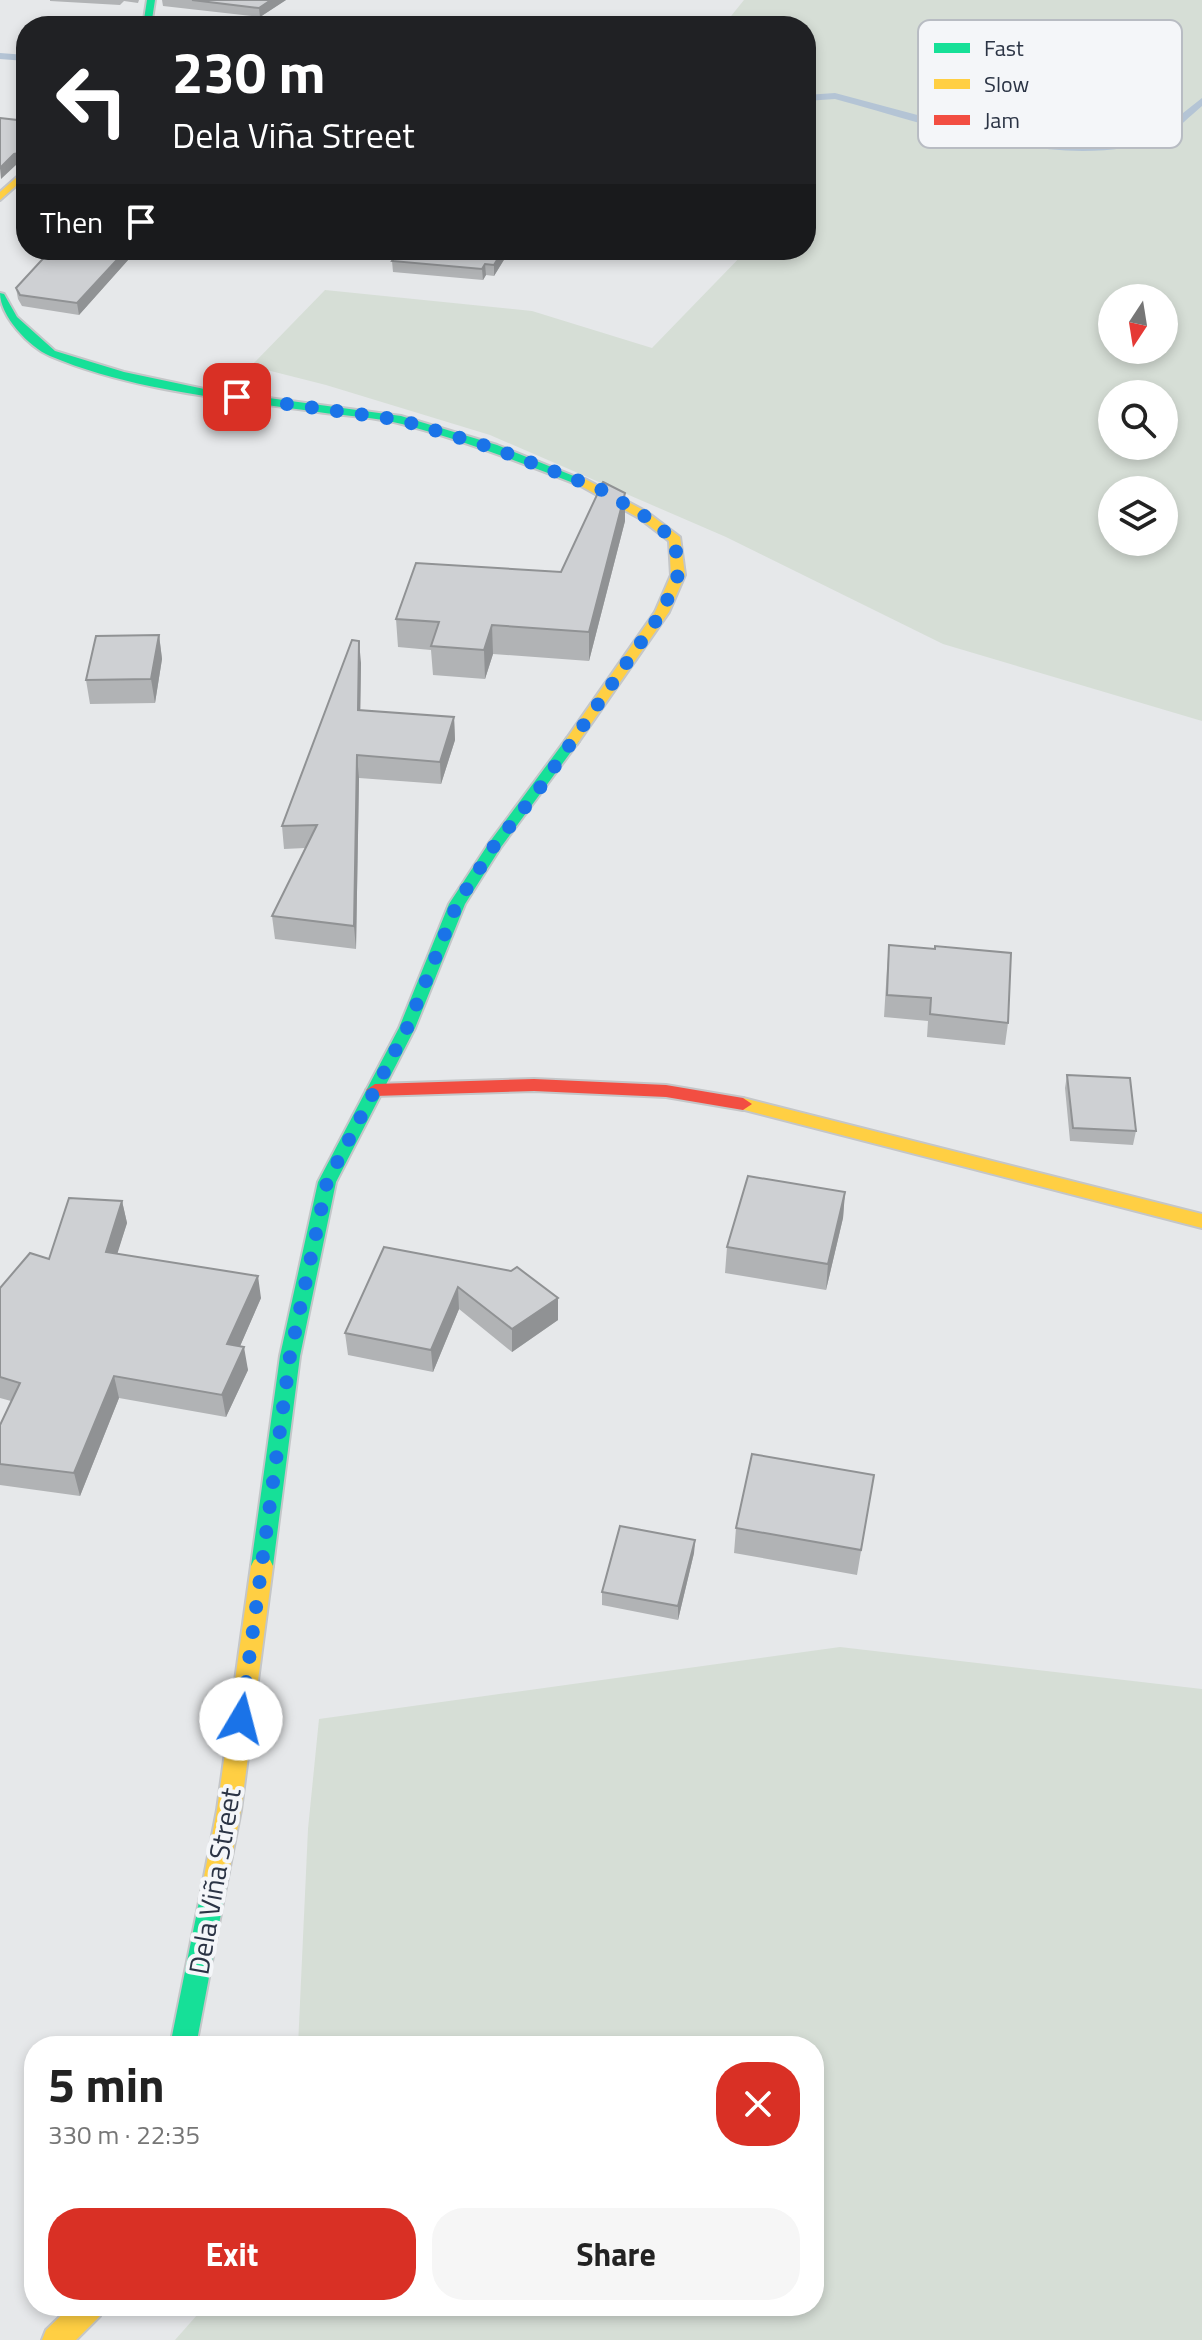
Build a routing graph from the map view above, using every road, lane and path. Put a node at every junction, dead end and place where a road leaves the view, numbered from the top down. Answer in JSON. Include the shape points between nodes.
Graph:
{"nodes":[{"id":1,"x":16,"y":182,"type":"edge"},
{"id":2,"x":0,"y":197,"type":"edge"},
{"id":3,"x":0,"y":296,"type":"edge"},
{"id":4,"x":375,"y":1090,"type":"junction"},
{"id":5,"x":1202,"y":1221,"type":"edge"},
{"id":6,"x":185,"y":2036,"type":"edge"},
{"id":7,"x":80,"y":2316,"type":"edge"},
{"id":8,"x":56,"y":2340,"type":"edge"}],
"edges":[{"from":1,"to":2,"type":"street"},
{"from":3,"to":4,"type":"street","name":"Dela Viña Street","via":[[13,319],[51,353],[122,375],[416,425],[493,448],[600,489],[675,540],[678,575],[662,612],[457,904],[407,1028]]},
{"from":4,"to":5,"type":"street","via":[[534,1085],[666,1091],[732,1102]]},
{"from":4,"to":6,"type":"street","name":"Dela Viña Street","via":[[327,1182],[290,1356],[229,1810]]},
{"from":7,"to":8,"type":"street"}]}
